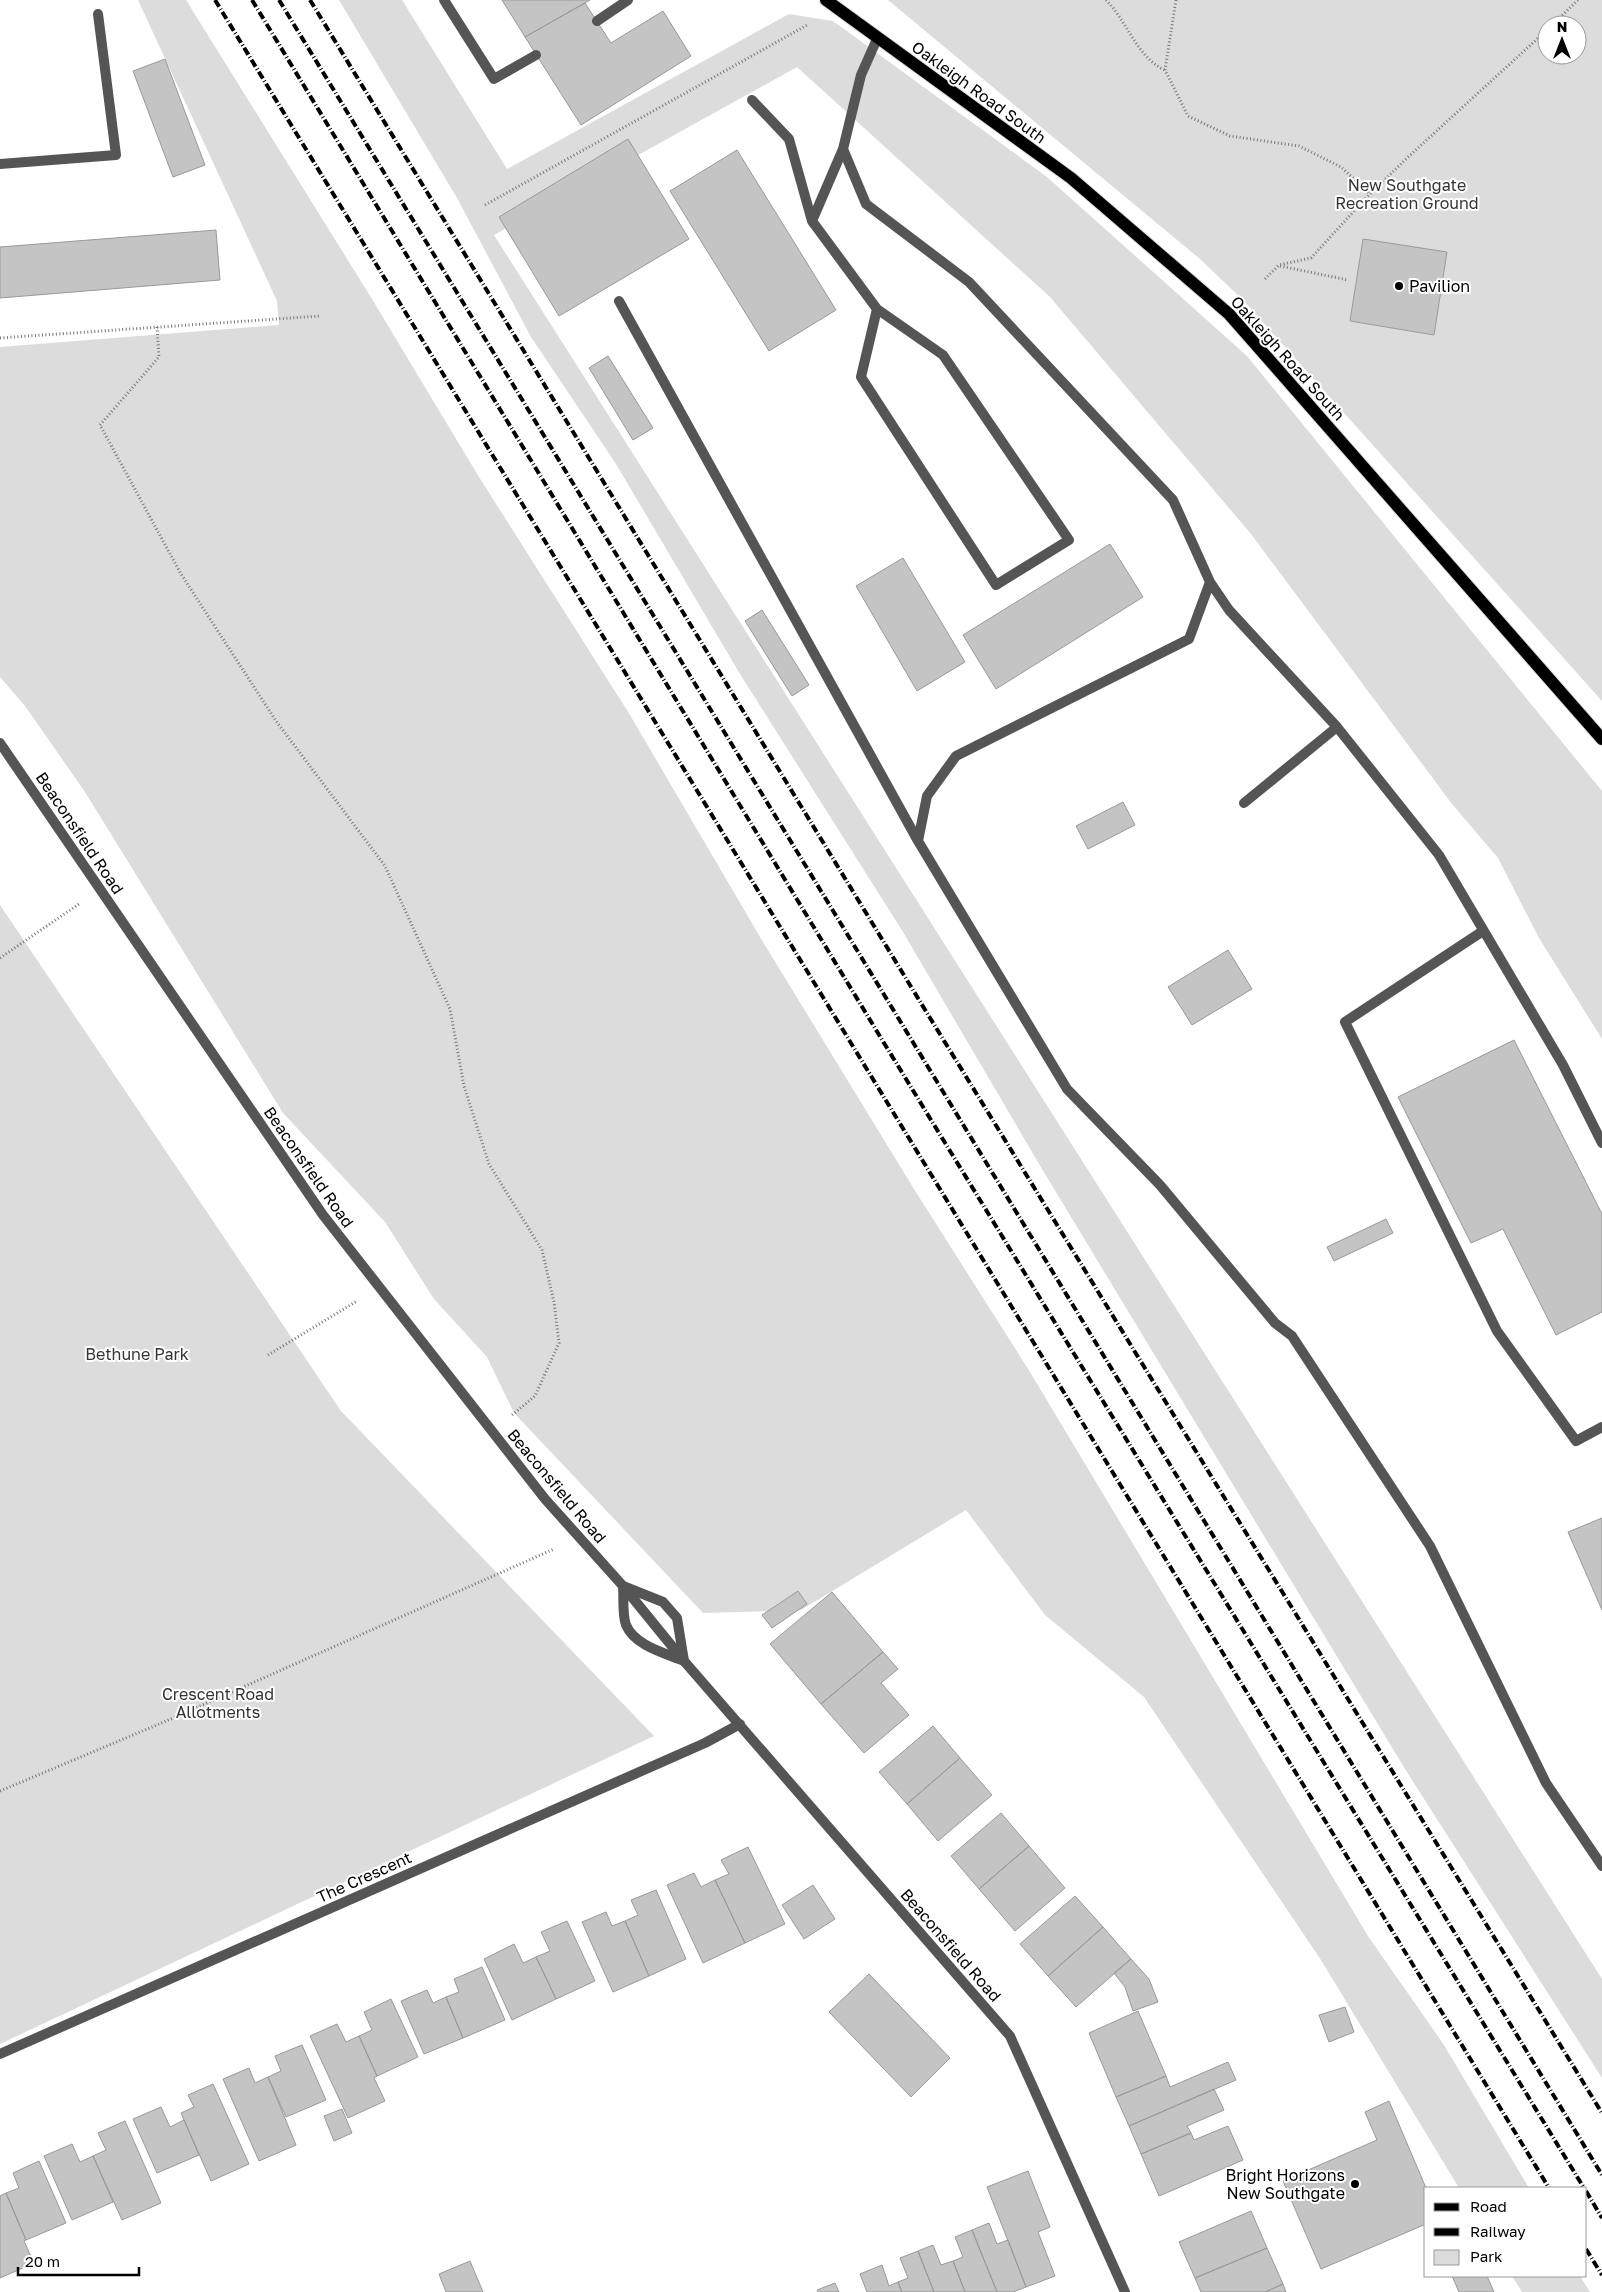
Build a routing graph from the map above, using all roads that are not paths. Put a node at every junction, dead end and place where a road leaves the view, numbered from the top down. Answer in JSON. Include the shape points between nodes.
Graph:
{"nodes":[{"id":1,"x":444,"y":0,"type":"edge"},
{"id":2,"x":628,"y":0,"type":"edge"},
{"id":3,"x":826,"y":0,"type":"edge"},
{"id":4,"x":98,"y":14,"type":"dead end"},
{"id":5,"x":597,"y":21,"type":"dead end"},
{"id":6,"x":878,"y":39,"type":"junction"},
{"id":7,"x":536,"y":55,"type":"dead end"},
{"id":8,"x":752,"y":100,"type":"dead end"},
{"id":9,"x":843,"y":149,"type":"junction"},
{"id":10,"x":0,"y":164,"type":"edge"},
{"id":11,"x":812,"y":221,"type":"junction"},
{"id":12,"x":620,"y":301,"type":"dead end"},
{"id":13,"x":877,"y":309,"type":"junction"},
{"id":14,"x":1210,"y":582,"type":"junction"},
{"id":15,"x":1337,"y":727,"type":"junction"},
{"id":16,"x":1602,"y":739,"type":"edge"},
{"id":17,"x":0,"y":743,"type":"edge"},
{"id":18,"x":1244,"y":802,"type":"dead end"},
{"id":19,"x":918,"y":841,"type":"junction"},
{"id":20,"x":1483,"y":930,"type":"junction"},
{"id":21,"x":1602,"y":1143,"type":"edge"},
{"id":22,"x":1602,"y":1427,"type":"edge"},
{"id":23,"x":623,"y":1586,"type":"junction"},
{"id":24,"x":684,"y":1661,"type":"junction"},
{"id":25,"x":740,"y":1724,"type":"junction"},
{"id":26,"x":1602,"y":1866,"type":"edge"},
{"id":27,"x":0,"y":2054,"type":"edge"},
{"id":28,"x":1125,"y":2292,"type":"edge"}],
"edges":[{"from":1,"to":7,"type":"street","via":[[494,79]]},
{"from":2,"to":5,"type":"street"},
{"from":3,"to":6,"type":"main road","name":"Oakleigh Road South"},
{"from":4,"to":10,"type":"street","via":[[116,155]]},
{"from":6,"to":9,"type":"street","via":[[861,74]]},
{"from":6,"to":16,"type":"main road","name":"Oakleigh Road South","via":[[1071,178],[1229,314]]},
{"from":8,"to":11,"type":"street","via":[[789,139]]},
{"from":9,"to":11,"type":"street"},
{"from":9,"to":14,"type":"street","via":[[866,204],[969,282],[1173,500]]},
{"from":11,"to":13,"type":"street"},
{"from":12,"to":19,"type":"street"},
{"from":13,"to":13,"type":"street","via":[[943,355],[1069,540],[996,585],[861,376]]},
{"from":14,"to":15,"type":"street","via":[[1229,610]]},
{"from":14,"to":19,"type":"street","via":[[1189,639],[956,756],[927,796]]},
{"from":15,"to":18,"type":"street"},
{"from":15,"to":20,"type":"street","via":[[1439,855]]},
{"from":17,"to":23,"type":"street","name":"Beaconsfield Road","via":[[323,1215],[545,1499]]},
{"from":19,"to":26,"type":"street","via":[[1067,1089],[1160,1185],[1275,1323],[1298,1344],[1430,1546],[1546,1783]]},
{"from":20,"to":21,"type":"street","via":[[1562,1065]]},
{"from":20,"to":22,"type":"street","via":[[1345,1022],[1497,1332],[1576,1441]]},
{"from":23,"to":24,"type":"street"},
{"from":23,"to":24,"type":"street","name":"Beaconsfield Road","via":[[663,1602],[677,1618]]},
{"from":23,"to":24,"type":"street","name":"Beaconsfield Road","via":[[626,1625],[633,1634],[641,1643]]},
{"from":24,"to":25,"type":"street","name":"Beaconsfield Road"},
{"from":25,"to":27,"type":"street","name":"The Crescent","via":[[706,1742]]},
{"from":25,"to":28,"type":"street","name":"Beaconsfield Road","via":[[1010,2036]]}]}
